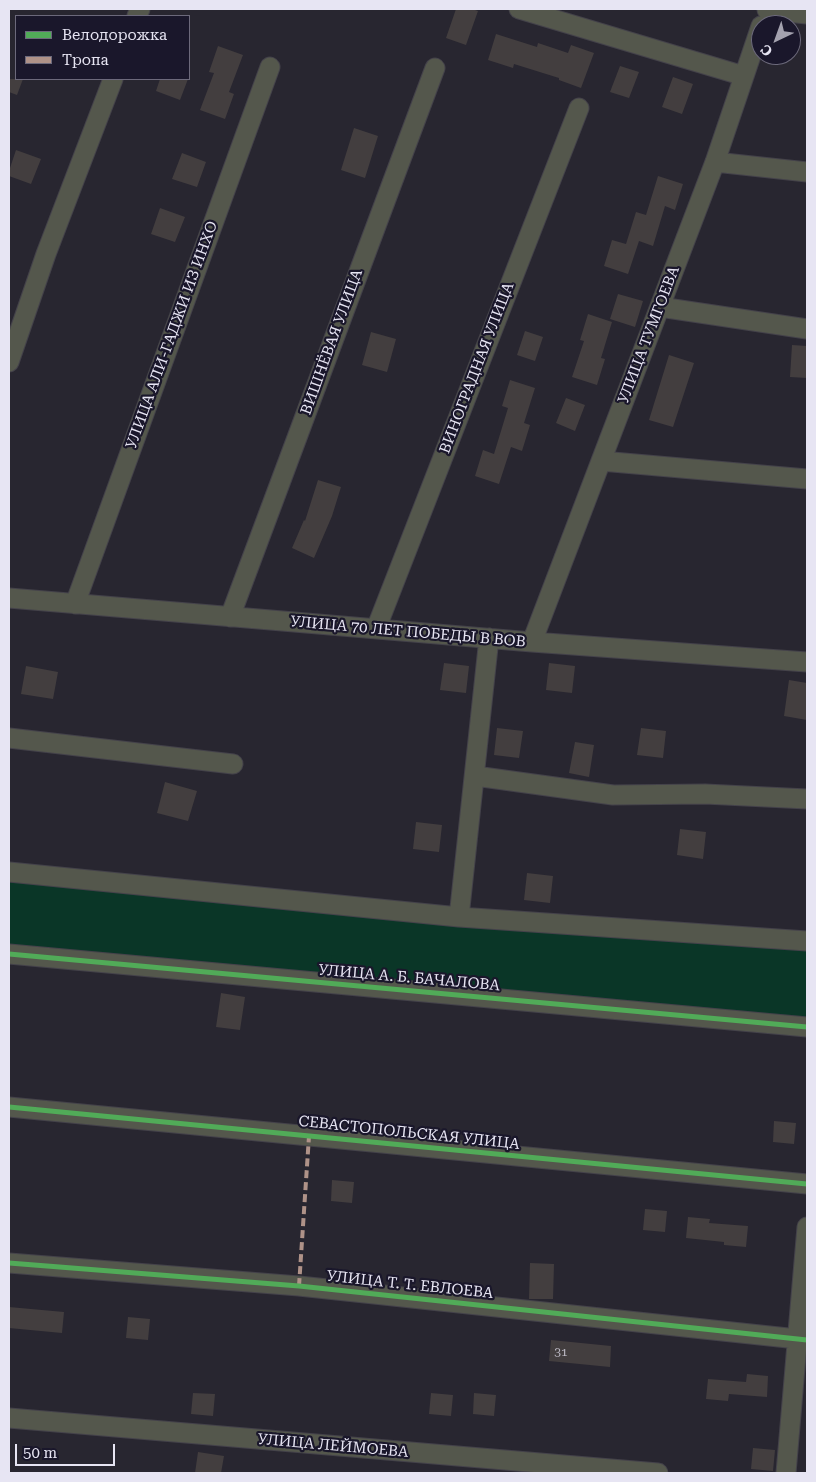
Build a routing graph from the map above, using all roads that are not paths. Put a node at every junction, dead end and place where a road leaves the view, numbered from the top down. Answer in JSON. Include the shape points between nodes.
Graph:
{"nodes":[{"id":1,"x":519,"y":9,"type":"edge"},
{"id":2,"x":807,"y":14,"type":"edge"},
{"id":3,"x":793,"y":15,"type":"edge"},
{"id":4,"x":751,"y":55,"type":"edge"},
{"id":5,"x":270,"y":67,"type":"dead end"},
{"id":6,"x":434,"y":68,"type":"dead end"},
{"id":7,"x":744,"y":76,"type":"junction"},
{"id":8,"x":113,"y":80,"type":"edge"},
{"id":9,"x":578,"y":108,"type":"dead end"},
{"id":10,"x":715,"y":162,"type":"junction"},
{"id":11,"x":807,"y":172,"type":"edge"},
{"id":12,"x":660,"y":308,"type":"junction"},
{"id":13,"x":807,"y":329,"type":"edge"},
{"id":14,"x":9,"y":362,"type":"edge"},
{"id":15,"x":601,"y":461,"type":"junction"},
{"id":16,"x":807,"y":480,"type":"edge"},
{"id":17,"x":9,"y":598,"type":"edge"},
{"id":18,"x":75,"y":604,"type":"junction"},
{"id":19,"x":230,"y":617,"type":"junction"},
{"id":20,"x":376,"y":629,"type":"junction"},
{"id":21,"x":489,"y":638,"type":"junction"},
{"id":22,"x":532,"y":642,"type":"junction"},
{"id":23,"x":807,"y":662,"type":"edge"},
{"id":24,"x":9,"y":738,"type":"edge"},
{"id":25,"x":233,"y":764,"type":"dead end"},
{"id":26,"x":474,"y":776,"type":"junction"},
{"id":27,"x":807,"y":799,"type":"edge"},
{"id":28,"x":9,"y":872,"type":"edge"},
{"id":29,"x":460,"y":917,"type":"junction"},
{"id":30,"x":807,"y":941,"type":"edge"},
{"id":31,"x":9,"y":954,"type":"edge"},
{"id":32,"x":807,"y":1027,"type":"edge"},
{"id":33,"x":9,"y":1107,"type":"edge"},
{"id":34,"x":807,"y":1184,"type":"edge"},
{"id":35,"x":807,"y":1227,"type":"edge"},
{"id":36,"x":9,"y":1263,"type":"edge"},
{"id":37,"x":802,"y":1339,"type":"edge"},
{"id":38,"x":9,"y":1418,"type":"edge"},
{"id":39,"x":658,"y":1473,"type":"edge"},
{"id":40,"x":786,"y":1473,"type":"edge"}],
"edges":[{"from":1,"to":7,"type":"street"},
{"from":2,"to":3,"type":"street"},
{"from":4,"to":7,"type":"street","name":"УЛИЦА ТУМГОЕВА"},
{"from":5,"to":18,"type":"street","name":"УЛИЦА АЛИ-ГАДЖИ ИЗ ИНХО"},
{"from":6,"to":19,"type":"street","name":"ВИШНЁВАЯ УЛИЦА"},
{"from":7,"to":10,"type":"street","name":"УЛИЦА ТУМГОЕВА"},
{"from":8,"to":14,"type":"street","via":[[46,254]]},
{"from":9,"to":20,"type":"street","name":"ВИНОГРАДНАЯ УЛИЦА"},
{"from":10,"to":11,"type":"street"},
{"from":10,"to":12,"type":"street","name":"УЛИЦА ТУМГОЕВА"},
{"from":12,"to":13,"type":"street"},
{"from":12,"to":15,"type":"street","name":"УЛИЦА ТУМГОЕВА"},
{"from":15,"to":16,"type":"street"},
{"from":15,"to":22,"type":"street","name":"УЛИЦА ТУМГОЕВА"},
{"from":17,"to":18,"type":"street","name":"УЛИЦА 70 ЛЕТ ПОБЕДЫ В ВОВ"},
{"from":18,"to":19,"type":"street","name":"УЛИЦА 70 ЛЕТ ПОБЕДЫ В ВОВ"},
{"from":19,"to":20,"type":"street","name":"УЛИЦА 70 ЛЕТ ПОБЕДЫ В ВОВ"},
{"from":20,"to":21,"type":"street","name":"УЛИЦА 70 ЛЕТ ПОБЕДЫ В ВОВ"},
{"from":21,"to":22,"type":"street","name":"УЛИЦА 70 ЛЕТ ПОБЕДЫ В ВОВ"},
{"from":21,"to":26,"type":"street"},
{"from":22,"to":23,"type":"street","name":"УЛИЦА 70 ЛЕТ ПОБЕДЫ В ВОВ"},
{"from":24,"to":25,"type":"street"},
{"from":26,"to":27,"type":"street","via":[[613,795],[705,794]]},
{"from":26,"to":29,"type":"street"},
{"from":28,"to":29,"type":"street"},
{"from":29,"to":30,"type":"street"},
{"from":31,"to":32,"type":"street","name":"УЛИЦА А. Б. БАЧАЛОВА"},
{"from":33,"to":34,"type":"street","name":"СЕВАСТОПОЛЬСКАЯ УЛИЦА"},
{"from":35,"to":37,"type":"street"},
{"from":36,"to":37,"type":"street","name":"УЛИЦА Т. Т. ЕВЛОЕВА","via":[[299,1286]]},
{"from":37,"to":40,"type":"street"},
{"from":38,"to":39,"type":"street","name":"УЛИЦА ЛЕЙМОЕВА"}]}
